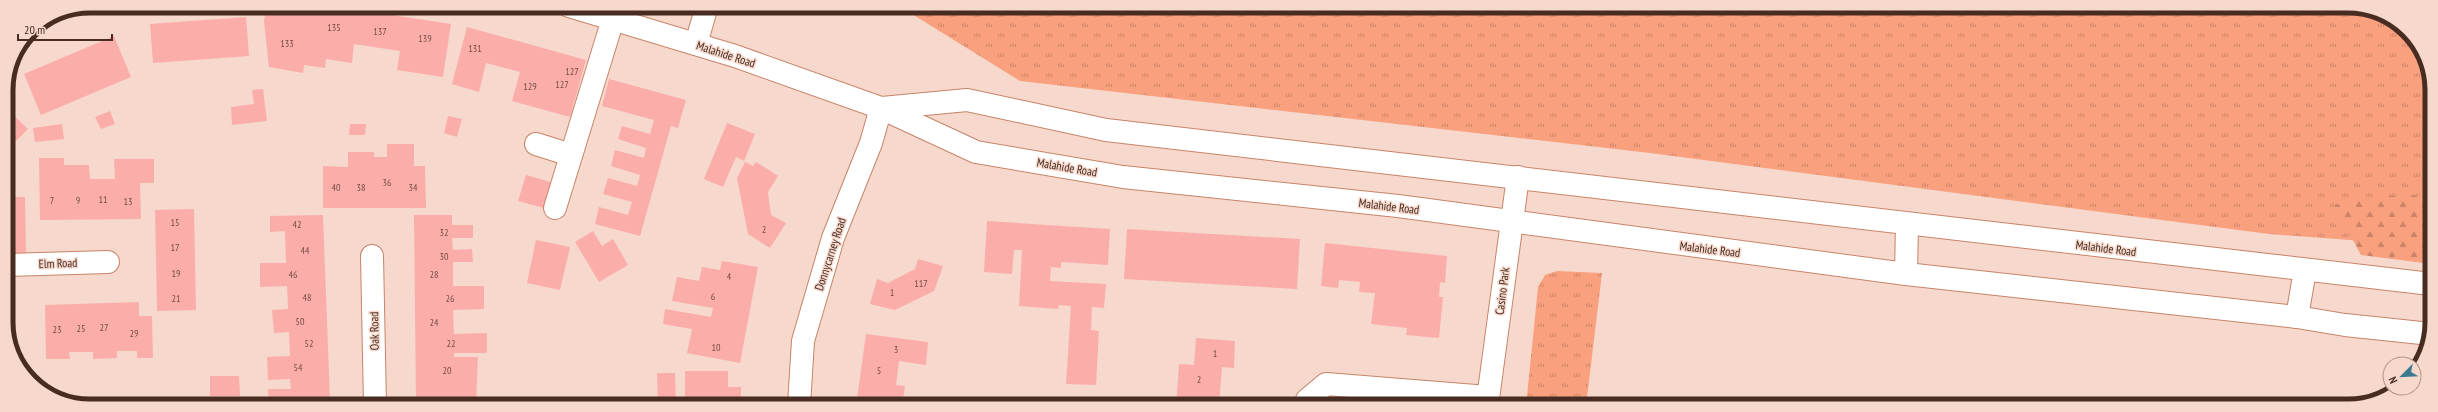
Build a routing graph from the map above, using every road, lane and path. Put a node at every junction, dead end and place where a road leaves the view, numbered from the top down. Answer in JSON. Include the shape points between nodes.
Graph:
{"nodes":[{"id":1,"x":593,"y":13,"type":"edge"},
{"id":2,"x":705,"y":13,"type":"edge"},
{"id":3,"x":613,"y":19,"type":"junction"},
{"id":4,"x":696,"y":44,"type":"junction"},
{"id":5,"x":881,"y":108,"type":"junction"},
{"id":6,"x":536,"y":144,"type":"dead end"},
{"id":7,"x":571,"y":155,"type":"junction"},
{"id":8,"x":1518,"y":177,"type":"junction"},
{"id":9,"x":555,"y":208,"type":"dead end"},
{"id":10,"x":1511,"y":222,"type":"junction"},
{"id":11,"x":1907,"y":225,"type":"junction"},
{"id":12,"x":372,"y":256,"type":"dead end"},
{"id":13,"x":108,"y":262,"type":"dead end"},
{"id":14,"x":13,"y":265,"type":"edge"},
{"id":15,"x":2305,"y":270,"type":"junction"},
{"id":16,"x":1906,"y":274,"type":"junction"},
{"id":17,"x":2425,"y":283,"type":"edge"},
{"id":18,"x":2298,"y":317,"type":"junction"},
{"id":19,"x":2424,"y":333,"type":"edge"},
{"id":20,"x":375,"y":399,"type":"edge"},
{"id":21,"x":799,"y":399,"type":"edge"},
{"id":22,"x":1308,"y":399,"type":"edge"},
{"id":23,"x":1469,"y":399,"type":"edge"},
{"id":24,"x":1488,"y":399,"type":"edge"}],
"edges":[{"from":1,"to":3,"type":"main road","name":"Malahide Road"},
{"from":2,"to":4,"type":"main road"},
{"from":3,"to":4,"type":"main road","name":"Malahide Road"},
{"from":3,"to":7,"type":"main road"},
{"from":4,"to":5,"type":"main road","name":"Malahide Road"},
{"from":5,"to":8,"type":"main road","name":"Malahide Road","via":[[967,100],[1106,130]]},
{"from":5,"to":10,"type":"main road","name":"Malahide Road","via":[[976,152],[1123,177],[1398,206]]},
{"from":5,"to":21,"type":"main road","name":"Donnycarney Road","via":[[871,143],[833,238],[803,341]]},
{"from":6,"to":7,"type":"main road"},
{"from":7,"to":9,"type":"main road"},
{"from":8,"to":10,"type":"main road","name":"Casino Park"},
{"from":8,"to":11,"type":"main road","name":"Malahide Road"},
{"from":10,"to":16,"type":"main road","name":"Malahide Road"},
{"from":10,"to":24,"type":"main road","name":"Casino Park"},
{"from":11,"to":15,"type":"main road","name":"Malahide Road"},
{"from":11,"to":16,"type":"main road"},
{"from":12,"to":20,"type":"main road","name":"Oak Road"},
{"from":13,"to":14,"type":"main road","name":"Elm Road"},
{"from":15,"to":17,"type":"main road","name":"Malahide Road"},
{"from":15,"to":18,"type":"main road"},
{"from":16,"to":18,"type":"main road","name":"Malahide Road"},
{"from":18,"to":19,"type":"main road","name":"Malahide Road"},
{"from":22,"to":23,"type":"main road","via":[[1326,384]]}]}
